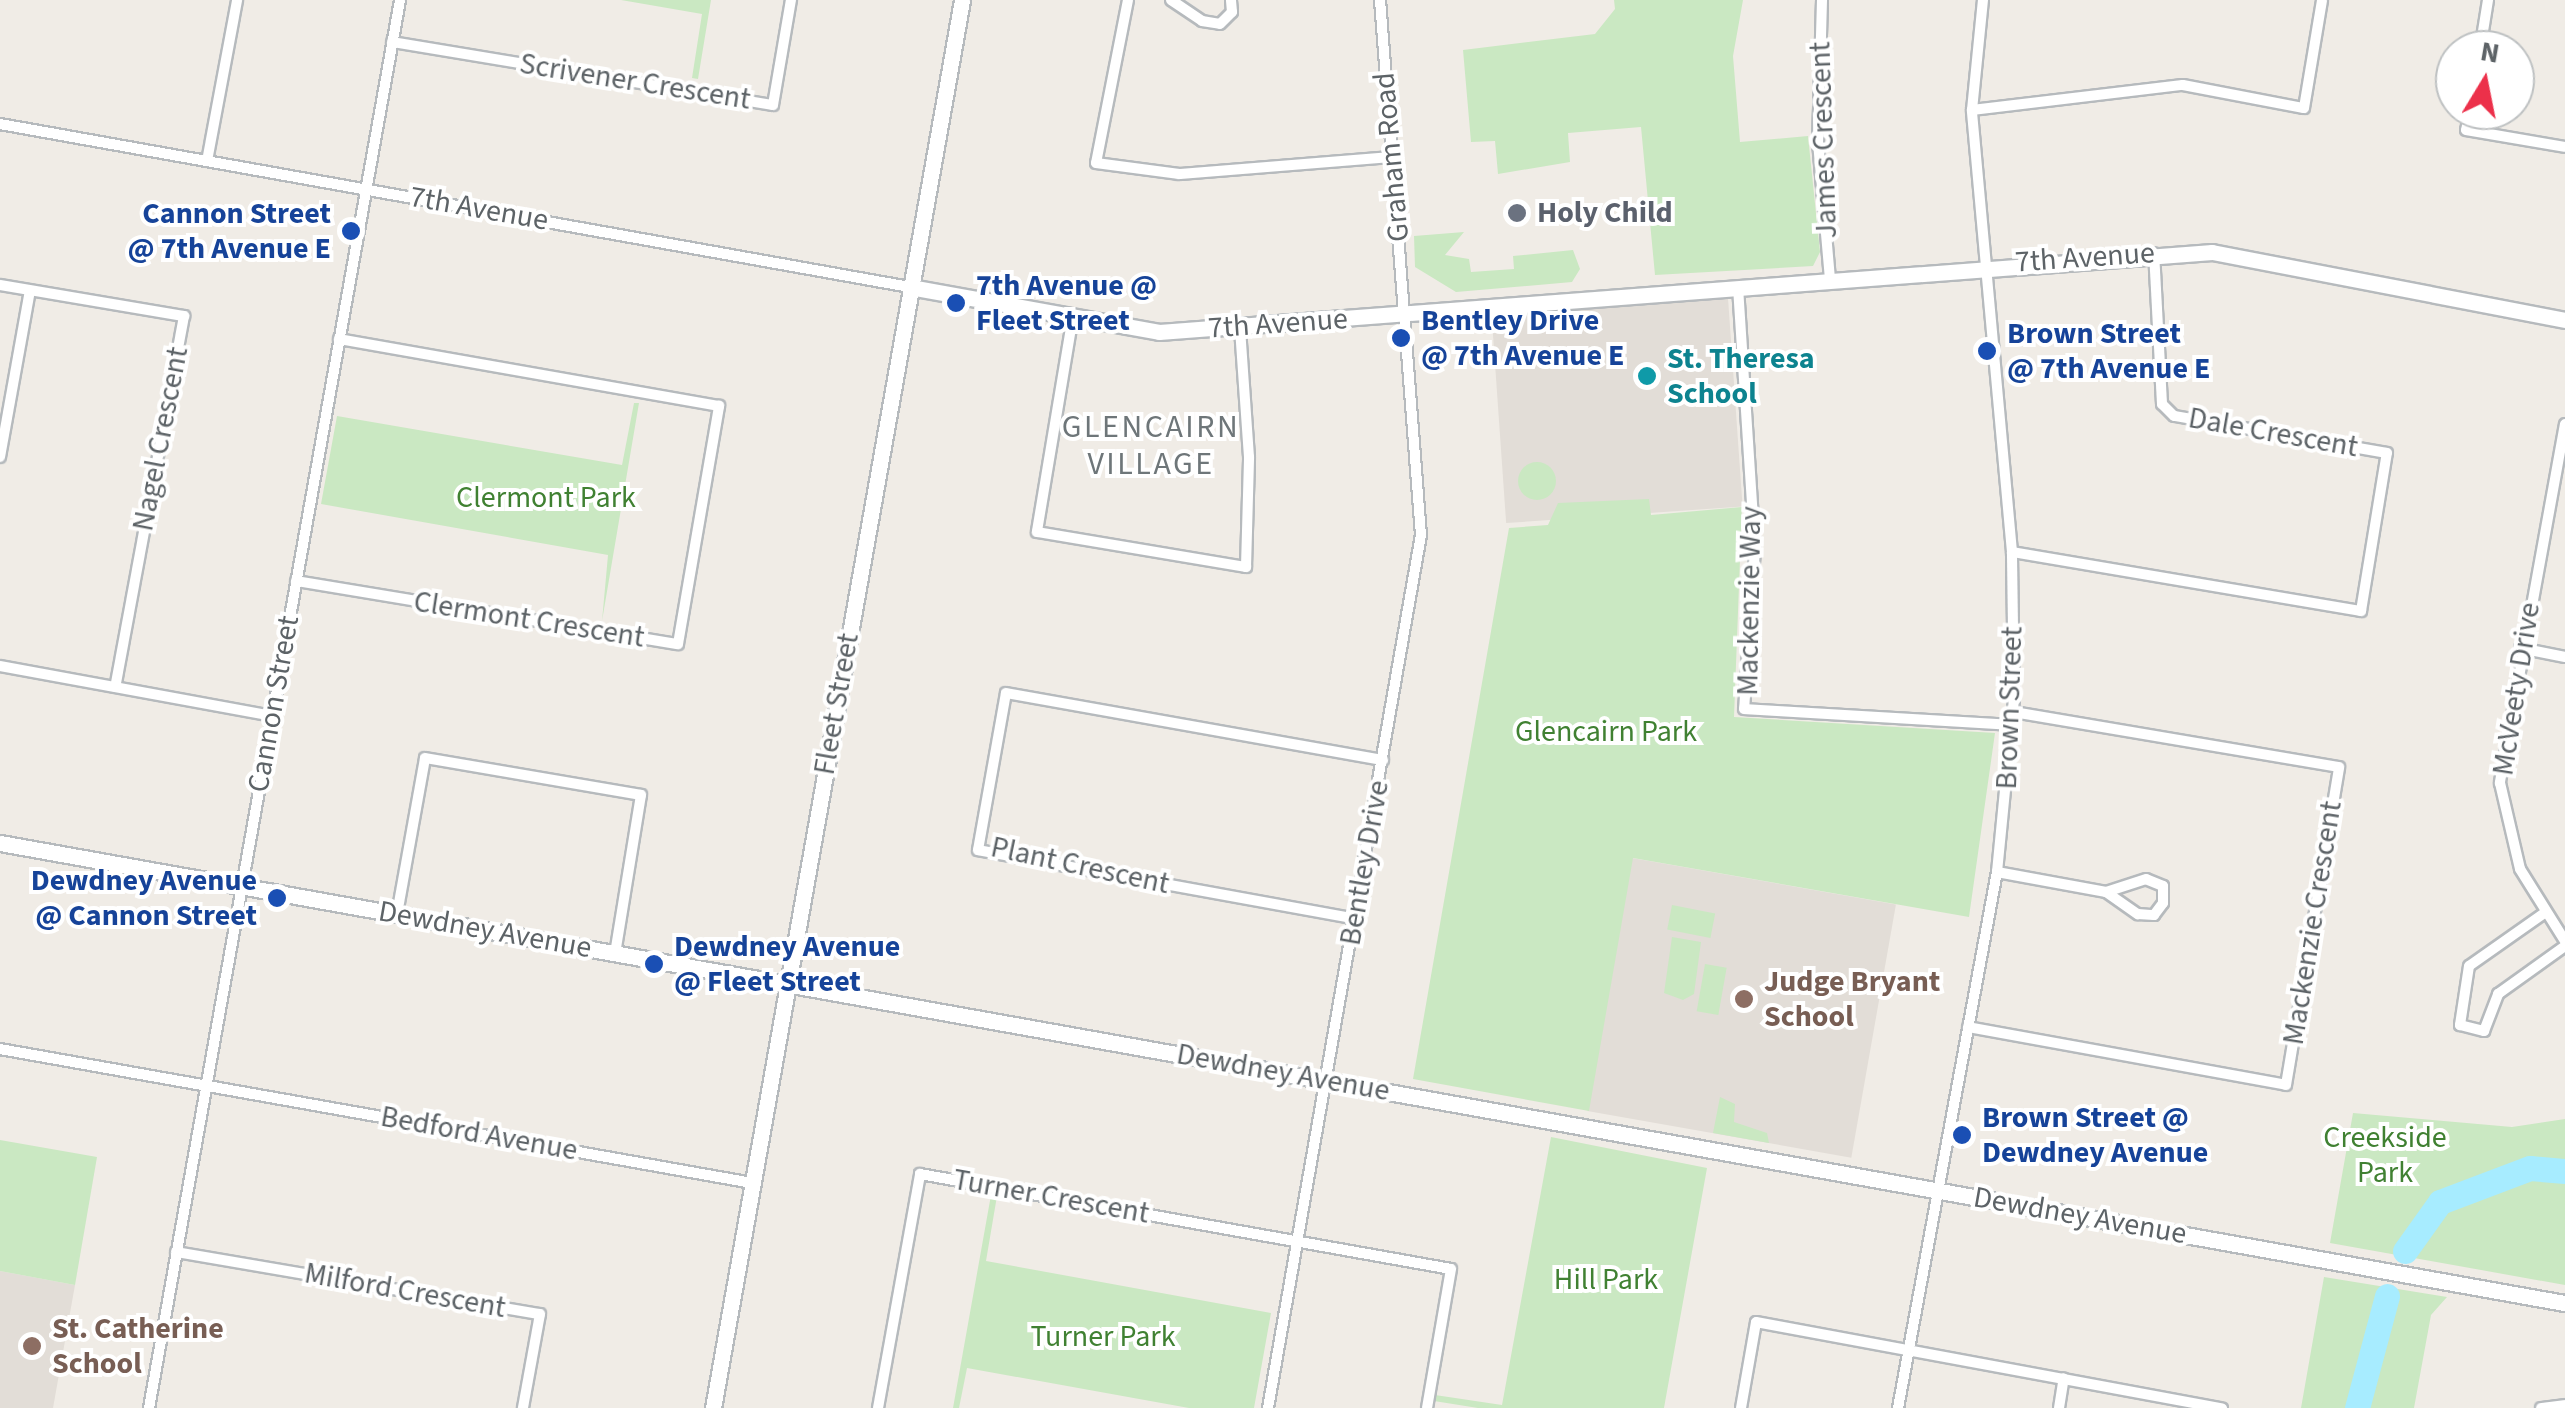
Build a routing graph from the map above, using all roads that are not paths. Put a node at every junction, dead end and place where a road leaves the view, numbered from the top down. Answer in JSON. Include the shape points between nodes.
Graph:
{"nodes":[{"id":1,"x":237,"y":0,"type":"edge"},
{"id":2,"x":400,"y":0,"type":"edge"},
{"id":3,"x":791,"y":0,"type":"edge"},
{"id":4,"x":962,"y":0,"type":"edge"},
{"id":5,"x":1128,"y":0,"type":"edge"},
{"id":6,"x":1178,"y":0,"type":"edge"},
{"id":7,"x":1231,"y":0,"type":"edge"},
{"id":8,"x":1380,"y":0,"type":"edge"},
{"id":9,"x":1822,"y":0,"type":"edge"},
{"id":10,"x":1983,"y":0,"type":"edge"},
{"id":11,"x":2322,"y":0,"type":"edge"},
{"id":12,"x":2488,"y":0,"type":"edge"},
{"id":13,"x":2483,"y":30,"type":"edge"},
{"id":14,"x":392,"y":42,"type":"junction"},
{"id":15,"x":1972,"y":110,"type":"junction"},
{"id":16,"x":0,"y":124,"type":"edge"},
{"id":17,"x":2466,"y":130,"type":"edge"},
{"id":18,"x":2565,"y":147,"type":"edge"},
{"id":19,"x":1390,"y":157,"type":"junction"},
{"id":20,"x":207,"y":161,"type":"junction"},
{"id":21,"x":365,"y":189,"type":"junction"},
{"id":22,"x":2154,"y":252,"type":"junction"},
{"id":23,"x":1985,"y":266,"type":"junction"},
{"id":24,"x":1830,"y":280,"type":"junction"},
{"id":25,"x":0,"y":285,"type":"edge"},
{"id":26,"x":910,"y":287,"type":"junction"},
{"id":27,"x":1738,"y":287,"type":"junction"},
{"id":28,"x":30,"y":290,"type":"junction"},
{"id":29,"x":1406,"y":314,"type":"junction"},
{"id":30,"x":1073,"y":316,"type":"junction"},
{"id":31,"x":2565,"y":320,"type":"edge"},
{"id":32,"x":1240,"y":329,"type":"junction"},
{"id":33,"x":339,"y":339,"type":"junction"},
{"id":34,"x":2565,"y":424,"type":"edge"},
{"id":35,"x":0,"y":457,"type":"edge"},
{"id":36,"x":2560,"y":489,"type":"edge"},
{"id":37,"x":2012,"y":552,"type":"junction"},
{"id":38,"x":296,"y":581,"type":"junction"},
{"id":39,"x":2520,"y":648,"type":"junction"},
{"id":40,"x":2565,"y":656,"type":"edge"},
{"id":41,"x":0,"y":666,"type":"edge"},
{"id":42,"x":115,"y":687,"type":"junction"},
{"id":43,"x":2014,"y":712,"type":"junction"},
{"id":44,"x":272,"y":716,"type":"junction"},
{"id":45,"x":2012,"y":725,"type":"junction"},
{"id":46,"x":1383,"y":760,"type":"junction"},
{"id":47,"x":0,"y":844,"type":"edge"},
{"id":48,"x":1997,"y":872,"type":"junction"},
{"id":49,"x":241,"y":887,"type":"junction"},
{"id":50,"x":2106,"y":892,"type":"junction"},
{"id":51,"x":397,"y":914,"type":"junction"},
{"id":52,"x":2544,"y":914,"type":"junction"},
{"id":53,"x":1356,"y":918,"type":"junction"},
{"id":54,"x":2565,"y":944,"type":"edge"},
{"id":55,"x":615,"y":954,"type":"junction"},
{"id":56,"x":788,"y":984,"type":"junction"},
{"id":57,"x":1968,"y":1027,"type":"junction"},
{"id":58,"x":0,"y":1049,"type":"edge"},
{"id":59,"x":1326,"y":1081,"type":"junction"},
{"id":60,"x":206,"y":1085,"type":"junction"},
{"id":61,"x":752,"y":1183,"type":"junction"},
{"id":62,"x":1938,"y":1190,"type":"junction"},
{"id":63,"x":1297,"y":1242,"type":"junction"},
{"id":64,"x":176,"y":1252,"type":"junction"},
{"id":65,"x":2565,"y":1302,"type":"edge"},
{"id":66,"x":1909,"y":1350,"type":"junction"},
{"id":67,"x":2064,"y":1378,"type":"junction"},
{"id":68,"x":2565,"y":1404,"type":"edge"},
{"id":69,"x":148,"y":1408,"type":"edge"},
{"id":70,"x":524,"y":1408,"type":"edge"},
{"id":71,"x":713,"y":1408,"type":"edge"},
{"id":72,"x":878,"y":1408,"type":"edge"},
{"id":73,"x":1268,"y":1408,"type":"edge"},
{"id":74,"x":1427,"y":1408,"type":"edge"},
{"id":75,"x":1741,"y":1408,"type":"edge"},
{"id":76,"x":1898,"y":1408,"type":"edge"},
{"id":77,"x":2059,"y":1408,"type":"edge"},
{"id":78,"x":2222,"y":1408,"type":"edge"},
{"id":79,"x":2541,"y":1408,"type":"edge"}],
"edges":[{"from":1,"to":20,"type":"street"},
{"from":2,"to":14,"type":"street","name":"Cannon Street"},
{"from":3,"to":14,"type":"street","name":"Scrivener Crescent","via":[[773,105]]},
{"from":4,"to":26,"type":"street","name":"Fleet Street"},
{"from":5,"to":19,"type":"street","via":[[1096,164],[1179,174]]},
{"from":6,"to":7,"type":"street","via":[[1202,21],[1220,24],[1232,12]]},
{"from":8,"to":19,"type":"street","name":"Graham Road"},
{"from":9,"to":24,"type":"street","name":"James Crescent","via":[[1818,142]]},
{"from":10,"to":15,"type":"street","name":"Brown Street"},
{"from":11,"to":15,"type":"street","via":[[2304,108],[2183,85]]},
{"from":12,"to":13,"type":"street"},
{"from":14,"to":21,"type":"street","name":"Cannon Street"},
{"from":15,"to":23,"type":"street","name":"Brown Street"},
{"from":16,"to":20,"type":"street","name":"7th Avenue"},
{"from":17,"to":18,"type":"street"},
{"from":19,"to":29,"type":"street","name":"Graham Road"},
{"from":20,"to":21,"type":"street","name":"7th Avenue"},
{"from":21,"to":26,"type":"street","name":"7th Avenue"},
{"from":21,"to":33,"type":"street","name":"Cannon Street"},
{"from":22,"to":23,"type":"street","name":"7th Avenue"},
{"from":22,"to":31,"type":"street","name":"7th Avenue","via":[[2212,252]]},
{"from":22,"to":37,"type":"street","name":"Dale Crescent","via":[[2162,404],[2174,416],[2387,453],[2361,611]]},
{"from":23,"to":24,"type":"street","name":"7th Avenue"},
{"from":23,"to":37,"type":"street","name":"Brown Street"},
{"from":24,"to":27,"type":"street","name":"7th Avenue"},
{"from":25,"to":28,"type":"street","name":"Nagel Crescent"},
{"from":26,"to":30,"type":"street","name":"7th Avenue"},
{"from":26,"to":56,"type":"street","name":"Fleet Street"},
{"from":27,"to":29,"type":"street","name":"7th Avenue"},
{"from":27,"to":45,"type":"street","name":"Mackenzie Way","via":[[1755,548],[1744,709]]},
{"from":28,"to":35,"type":"street"},
{"from":28,"to":42,"type":"street","name":"Nagel Crescent","via":[[184,316]]},
{"from":29,"to":32,"type":"street","name":"7th Avenue"},
{"from":29,"to":46,"type":"street","name":"Bentley Drive","via":[[1421,535]]},
{"from":30,"to":32,"type":"street","name":"7th Avenue","via":[[1159,332]]},
{"from":30,"to":32,"type":"street","via":[[1038,532],[1246,567],[1249,457]]},
{"from":33,"to":38,"type":"street","name":"Cannon Street"},
{"from":33,"to":38,"type":"street","name":"Clermont Crescent","via":[[718,406],[678,644]]},
{"from":34,"to":36,"type":"street","name":"McVeety Drive"},
{"from":36,"to":39,"type":"street","name":"McVeety Drive"},
{"from":37,"to":43,"type":"street","name":"Brown Street"},
{"from":38,"to":44,"type":"street","name":"Cannon Street"},
{"from":39,"to":40,"type":"street"},
{"from":39,"to":52,"type":"street","name":"McVeety Drive","via":[[2500,783],[2505,826]]},
{"from":41,"to":42,"type":"street"},
{"from":42,"to":44,"type":"street"},
{"from":43,"to":45,"type":"street","name":"Brown Street"},
{"from":43,"to":57,"type":"street","name":"Mackenzie Crescent","via":[[2339,768],[2286,1085]]},
{"from":44,"to":49,"type":"street","name":"Cannon Street"},
{"from":45,"to":48,"type":"street","name":"Brown Street"},
{"from":46,"to":53,"type":"street","name":"Bentley Drive"},
{"from":46,"to":53,"type":"street","name":"Plant Crescent","via":[[1006,693],[978,850]]},
{"from":47,"to":49,"type":"street","name":"Dewdney Avenue"},
{"from":48,"to":50,"type":"street"},
{"from":48,"to":57,"type":"street","name":"Brown Street"},
{"from":49,"to":51,"type":"street","name":"Dewdney Avenue"},
{"from":49,"to":60,"type":"street","name":"Cannon Street"},
{"from":50,"to":50,"type":"street","via":[[2138,914],[2154,915],[2162,904],[2162,886],[2146,878]]},
{"from":51,"to":55,"type":"street","name":"Dewdney Avenue"},
{"from":51,"to":55,"type":"street","via":[[425,758],[642,795]]},
{"from":52,"to":54,"type":"street","name":"McVeety Drive"},
{"from":52,"to":54,"type":"street","via":[[2469,966],[2460,1025],[2484,1032],[2498,994]]},
{"from":53,"to":59,"type":"street","name":"Bentley Drive"},
{"from":55,"to":56,"type":"street","name":"Dewdney Avenue"},
{"from":56,"to":59,"type":"street","name":"Dewdney Avenue"},
{"from":56,"to":61,"type":"street","name":"Fleet Street"},
{"from":57,"to":62,"type":"street","name":"Brown Street"},
{"from":58,"to":60,"type":"street","name":"Bedford Avenue"},
{"from":59,"to":62,"type":"street","name":"Dewdney Avenue"},
{"from":59,"to":63,"type":"street","name":"Bentley Drive"},
{"from":60,"to":61,"type":"street","name":"Bedford Avenue"},
{"from":60,"to":64,"type":"street","name":"Cannon Street"},
{"from":61,"to":71,"type":"street","name":"Fleet Street"},
{"from":62,"to":65,"type":"street","name":"Dewdney Avenue"},
{"from":62,"to":66,"type":"street","name":"Brown Street"},
{"from":63,"to":72,"type":"street","name":"Turner Crescent","via":[[920,1174]]},
{"from":63,"to":73,"type":"street","name":"Bentley Drive"},
{"from":63,"to":74,"type":"street","via":[[1452,1269]]},
{"from":64,"to":69,"type":"street","name":"Cannon Street"},
{"from":64,"to":70,"type":"street","name":"Milford Crescent","via":[[540,1314]]},
{"from":66,"to":67,"type":"street"},
{"from":66,"to":75,"type":"street","via":[[1756,1322]]},
{"from":66,"to":76,"type":"street","name":"Brown Street"},
{"from":67,"to":77,"type":"street"},
{"from":67,"to":78,"type":"street"},
{"from":68,"to":79,"type":"street"}]}
